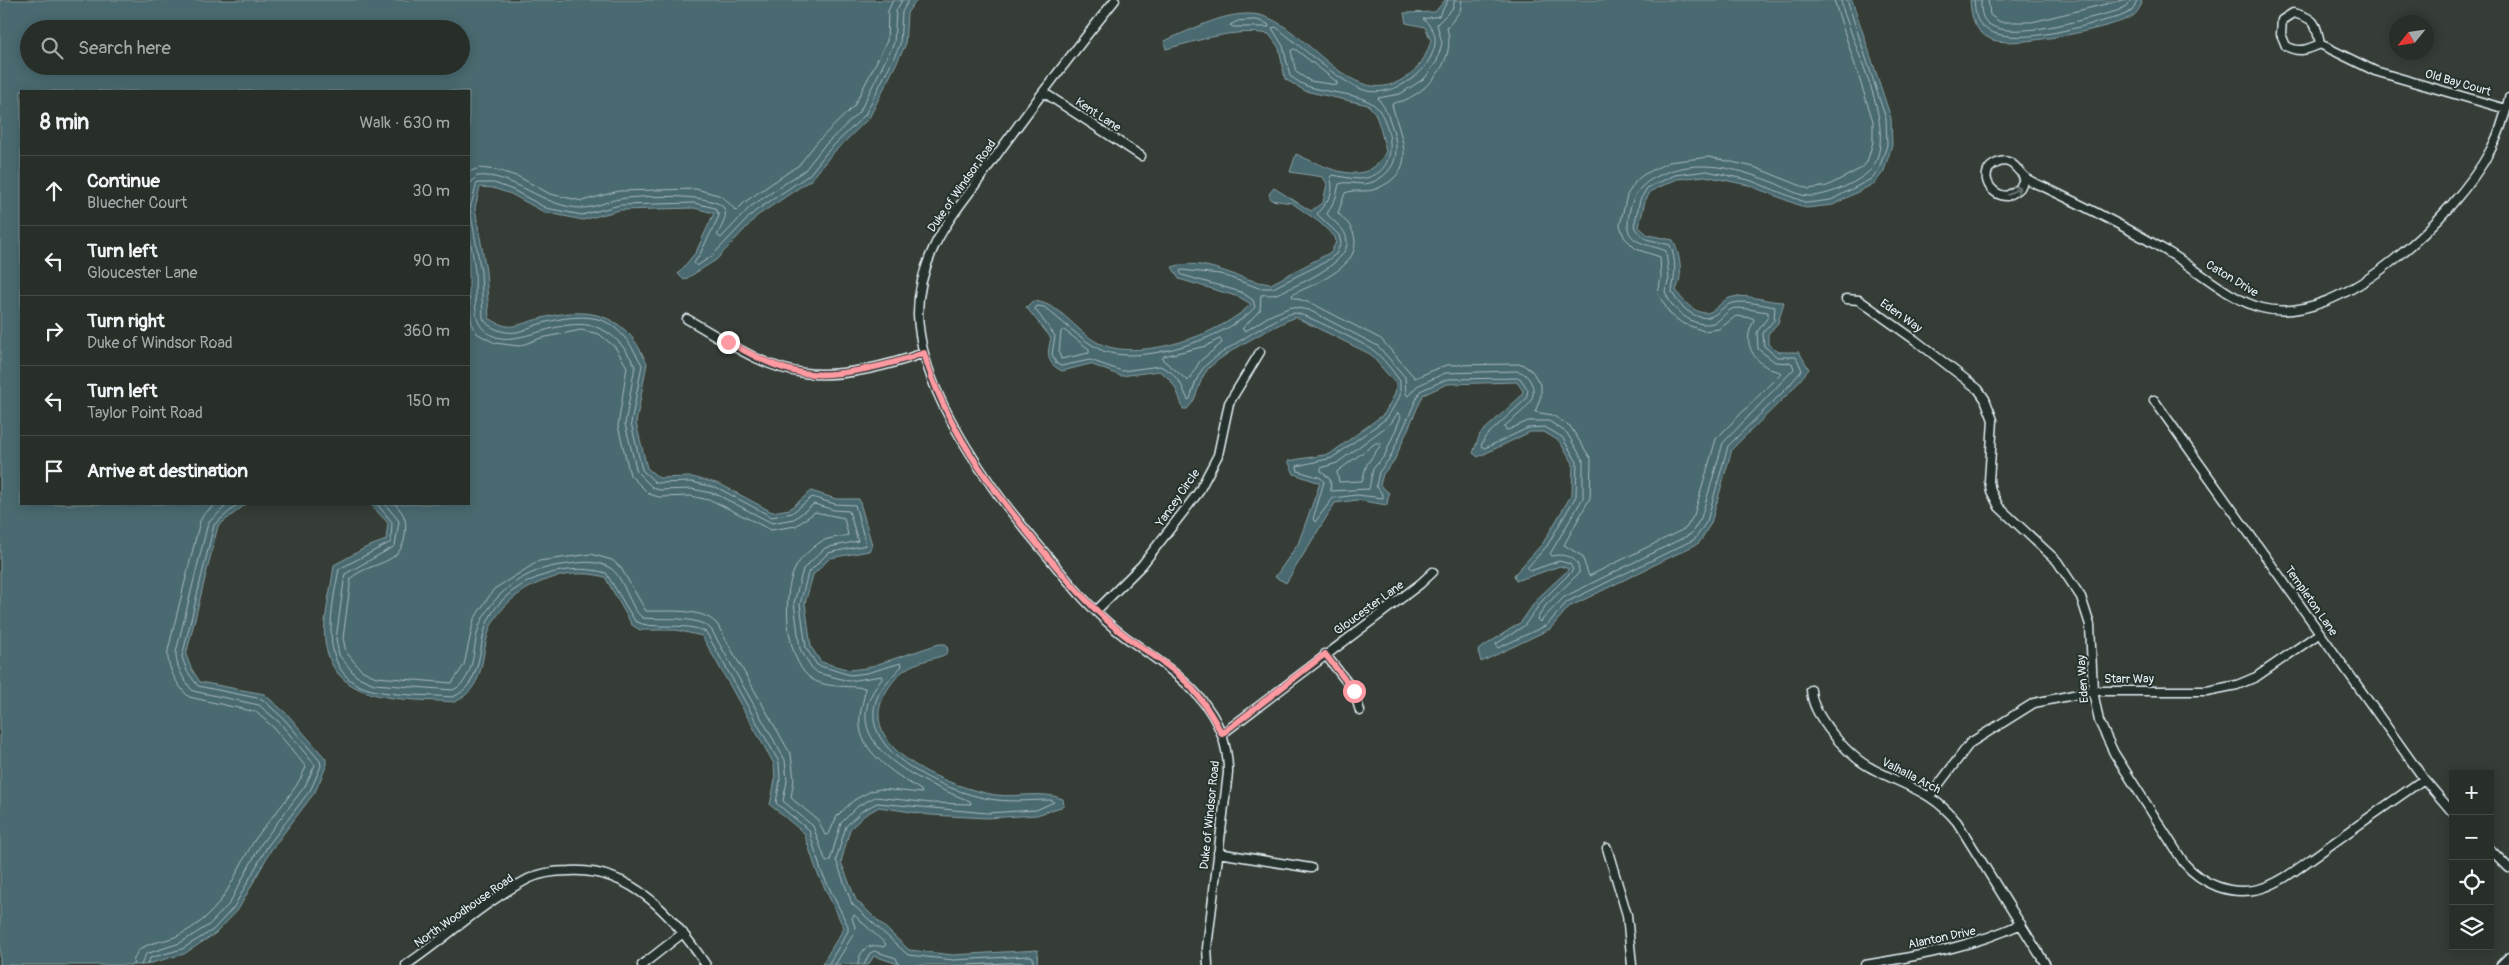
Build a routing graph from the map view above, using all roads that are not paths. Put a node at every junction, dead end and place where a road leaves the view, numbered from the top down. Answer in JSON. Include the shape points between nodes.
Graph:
{"nodes":[{"id":1,"x":1115,"y":0,"type":"edge"},
{"id":2,"x":2320,"y":44,"type":"junction"},
{"id":3,"x":1043,"y":92,"type":"junction"},
{"id":4,"x":2509,"y":98,"type":"edge"},
{"id":5,"x":2506,"y":109,"type":"junction"},
{"id":6,"x":1141,"y":156,"type":"dead end"},
{"id":7,"x":2025,"y":177,"type":"junction"},
{"id":8,"x":1846,"y":299,"type":"dead end"},
{"id":9,"x":687,"y":319,"type":"dead end"},
{"id":10,"x":1260,"y":352,"type":"dead end"},
{"id":11,"x":924,"y":353,"type":"junction"},
{"id":12,"x":2154,"y":400,"type":"dead end"},
{"id":13,"x":1433,"y":572,"type":"dead end"},
{"id":14,"x":1096,"y":611,"type":"junction"},
{"id":15,"x":2320,"y":633,"type":"junction"},
{"id":16,"x":1325,"y":654,"type":"junction"},
{"id":17,"x":1810,"y":690,"type":"dead end"},
{"id":18,"x":2094,"y":691,"type":"junction"},
{"id":19,"x":1360,"y":711,"type":"dead end"},
{"id":20,"x":1222,"y":734,"type":"junction"},
{"id":21,"x":2424,"y":779,"type":"junction"},
{"id":22,"x":1930,"y":796,"type":"junction"},
{"id":23,"x":2449,"y":808,"type":"edge"},
{"id":24,"x":1606,"y":848,"type":"dead end"},
{"id":25,"x":1218,"y":853,"type":"junction"},
{"id":26,"x":2494,"y":853,"type":"edge"},
{"id":27,"x":1311,"y":868,"type":"dead end"},
{"id":28,"x":2509,"y":868,"type":"edge"},
{"id":29,"x":2021,"y":924,"type":"junction"},
{"id":30,"x":683,"y":933,"type":"junction"},
{"id":31,"x":2509,"y":957,"type":"edge"},
{"id":32,"x":406,"y":965,"type":"edge"},
{"id":33,"x":642,"y":965,"type":"edge"},
{"id":34,"x":706,"y":965,"type":"edge"},
{"id":35,"x":1208,"y":965,"type":"edge"},
{"id":36,"x":1632,"y":965,"type":"edge"},
{"id":37,"x":1865,"y":965,"type":"edge"},
{"id":38,"x":2046,"y":965,"type":"edge"},
{"id":39,"x":2501,"y":965,"type":"edge"}],
"edges":[{"from":1,"to":3,"type":"street","name":"Duke of Windsor Road"},
{"from":2,"to":2,"type":"street","via":[[2317,28],[2308,16],[2293,13],[2282,20],[2281,34],[2286,46],[2297,52]]},
{"from":2,"to":5,"type":"street","name":"Old Bay Court","via":[[2375,71]]},
{"from":3,"to":6,"type":"street","name":"Kent Lane"},
{"from":3,"to":11,"type":"street","name":"Duke of Windsor Road","via":[[933,249],[919,294],[919,326]]},
{"from":4,"to":5,"type":"street","name":"Caton Drive"},
{"from":5,"to":7,"type":"street","name":"Caton Drive","via":[[2500,131],[2482,166],[2438,219],[2381,270],[2330,300],[2302,310],[2273,310],[2249,304],[2135,233]]},
{"from":7,"to":7,"type":"street","name":"Caton Drive","one_way":true,"via":[[2013,163],[2002,161],[1988,172],[1988,183],[2000,196],[2014,193]]},
{"from":8,"to":18,"type":"street","name":"Eden Way","via":[[1859,300],[1915,340],[1969,380],[1985,399],[1994,431],[1991,491],[1999,507],[2062,567],[2081,597],[2090,625]]},
{"from":9,"to":11,"type":"street","via":[[756,358],[805,374],[880,366]]},
{"from":10,"to":14,"type":"street","name":"Yancey Circle","via":[[1231,398],[1218,455],[1198,493],[1142,565]]},
{"from":11,"to":14,"type":"street","name":"Duke of Windsor Road","via":[[937,391],[974,460],[1022,525]]},
{"from":12,"to":15,"type":"street","name":"Templeton Lane"},
{"from":13,"to":16,"type":"street","name":"Gloucester Lane"},
{"from":14,"to":20,"type":"street","name":"Duke of Windsor Road","via":[[1187,683]]},
{"from":15,"to":18,"type":"street","name":"Starr Way","via":[[2256,677],[2237,685],[2207,691]]},
{"from":15,"to":21,"type":"street","name":"Templeton Lane"},
{"from":16,"to":19,"type":"street","via":[[1354,691]]},
{"from":16,"to":20,"type":"street","name":"Gloucester Lane"},
{"from":17,"to":22,"type":"street","name":"Valhalla Arch","via":[[1811,701],[1818,714],[1856,758]]},
{"from":18,"to":21,"type":"street","name":"Eden Way","via":[[2105,736],[2184,863],[2201,879],[2226,890],[2248,891],[2290,874]]},
{"from":18,"to":22,"type":"street","name":"Starr Way","via":[[2034,703],[2001,722],[1970,743]]},
{"from":20,"to":25,"type":"street","name":"Duke of Windsor Road","via":[[1228,766]]},
{"from":21,"to":23,"type":"street","name":"Templeton Lane"},
{"from":22,"to":29,"type":"street","name":"Valhalla Arch","via":[[1944,806],[1957,822]]},
{"from":24,"to":36,"type":"street","via":[[1627,915]]},
{"from":25,"to":27,"type":"street"},
{"from":25,"to":35,"type":"street","name":"Duke of Windsor Road","via":[[1207,948]]},
{"from":26,"to":28,"type":"street"},
{"from":29,"to":37,"type":"street","name":"Alanton Drive","via":[[1962,948]]},
{"from":29,"to":38,"type":"street","name":"Valhalla Arch"},
{"from":30,"to":32,"type":"street","name":"North Woodhouse Road","via":[[660,908],[628,883],[595,871],[561,871],[528,879]]},
{"from":30,"to":33,"type":"street"},
{"from":30,"to":34,"type":"street","name":"North Woodhouse Road"},
{"from":31,"to":39,"type":"street"}]}
